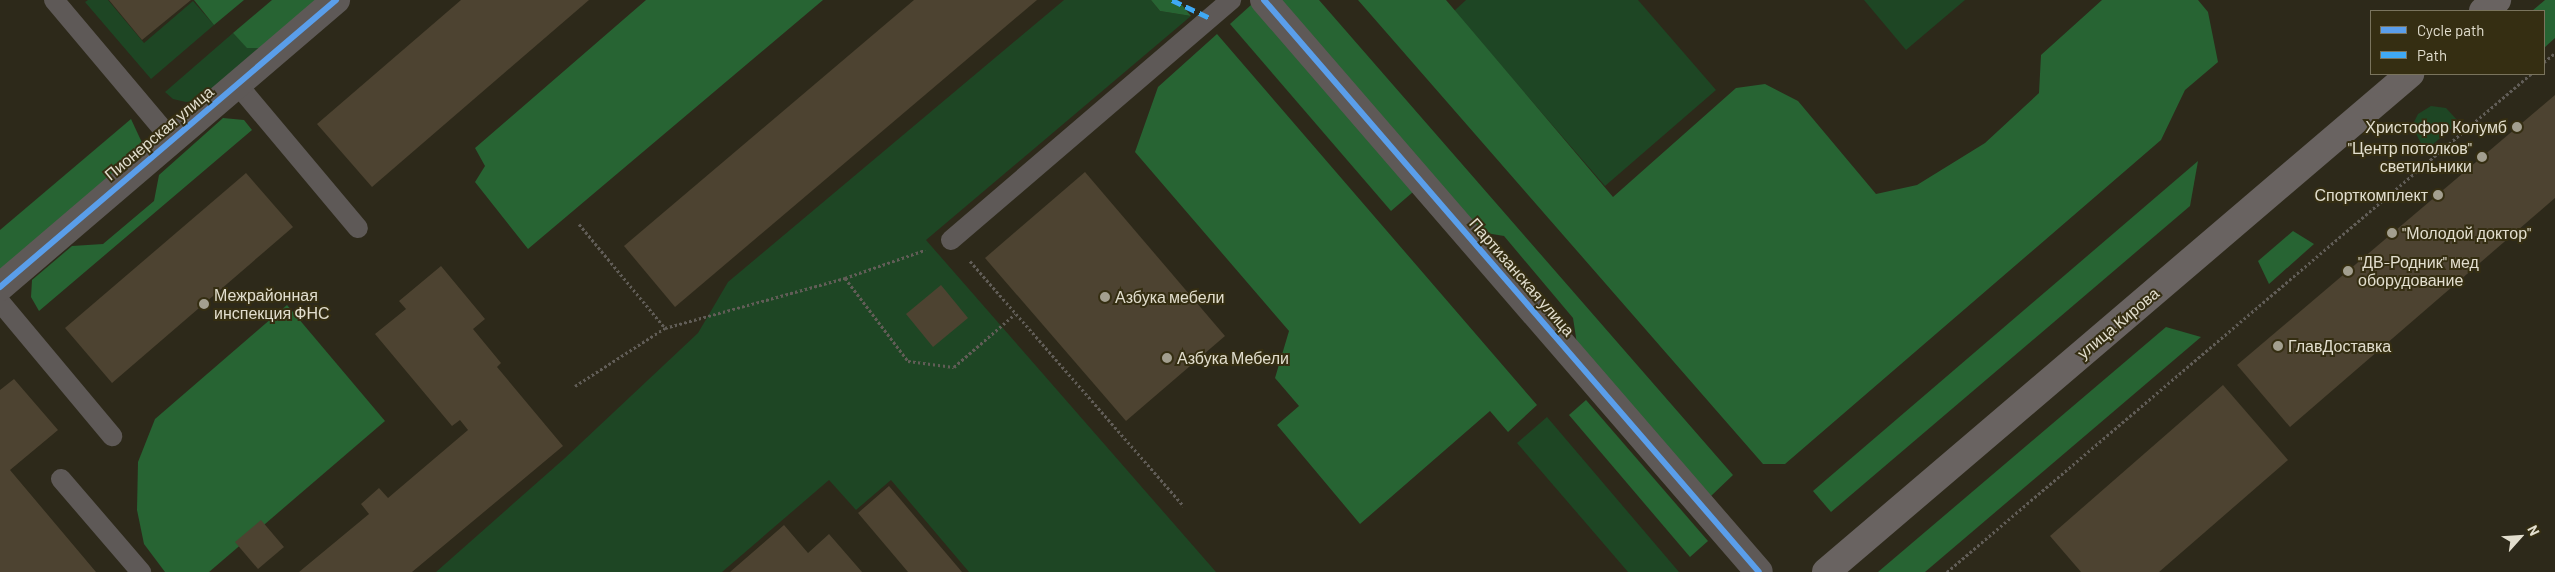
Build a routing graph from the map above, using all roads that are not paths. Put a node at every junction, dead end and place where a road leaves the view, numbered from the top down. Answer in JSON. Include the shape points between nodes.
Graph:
{"nodes":[{"id":1,"x":54,"y":0,"type":"edge"},
{"id":2,"x":336,"y":0,"type":"edge"},
{"id":3,"x":1231,"y":0,"type":"edge"},
{"id":4,"x":1264,"y":0,"type":"edge"},
{"id":5,"x":2496,"y":0,"type":"edge"},
{"id":6,"x":2484,"y":10,"type":"edge"},
{"id":7,"x":2409,"y":75,"type":"edge"},
{"id":8,"x":237,"y":84,"type":"junction"},
{"id":9,"x":172,"y":140,"type":"junction"},
{"id":10,"x":358,"y":228,"type":"dead end"},
{"id":11,"x":951,"y":240,"type":"road end"},
{"id":12,"x":0,"y":287,"type":"edge"},
{"id":13,"x":0,"y":302,"type":"edge"},
{"id":14,"x":112,"y":436,"type":"dead end"},
{"id":15,"x":61,"y":479,"type":"dead end"},
{"id":16,"x":141,"y":572,"type":"edge"},
{"id":17,"x":1759,"y":572,"type":"edge"},
{"id":18,"x":1826,"y":572,"type":"edge"}],
"edges":[{"from":1,"to":9,"type":"lane"},
{"from":2,"to":8,"type":"street","name":"Пионерская улица"},
{"from":3,"to":11,"type":"lane"},
{"from":4,"to":17,"type":"street","name":"Партизанская улица"},
{"from":5,"to":6,"type":"main road"},
{"from":7,"to":18,"type":"main road","name":"улица Кирова"},
{"from":8,"to":9,"type":"street","name":"Пионерская улица"},
{"from":8,"to":10,"type":"lane"},
{"from":9,"to":12,"type":"street","name":"Пионерская улица"},
{"from":13,"to":14,"type":"lane"},
{"from":15,"to":16,"type":"lane"}]}
